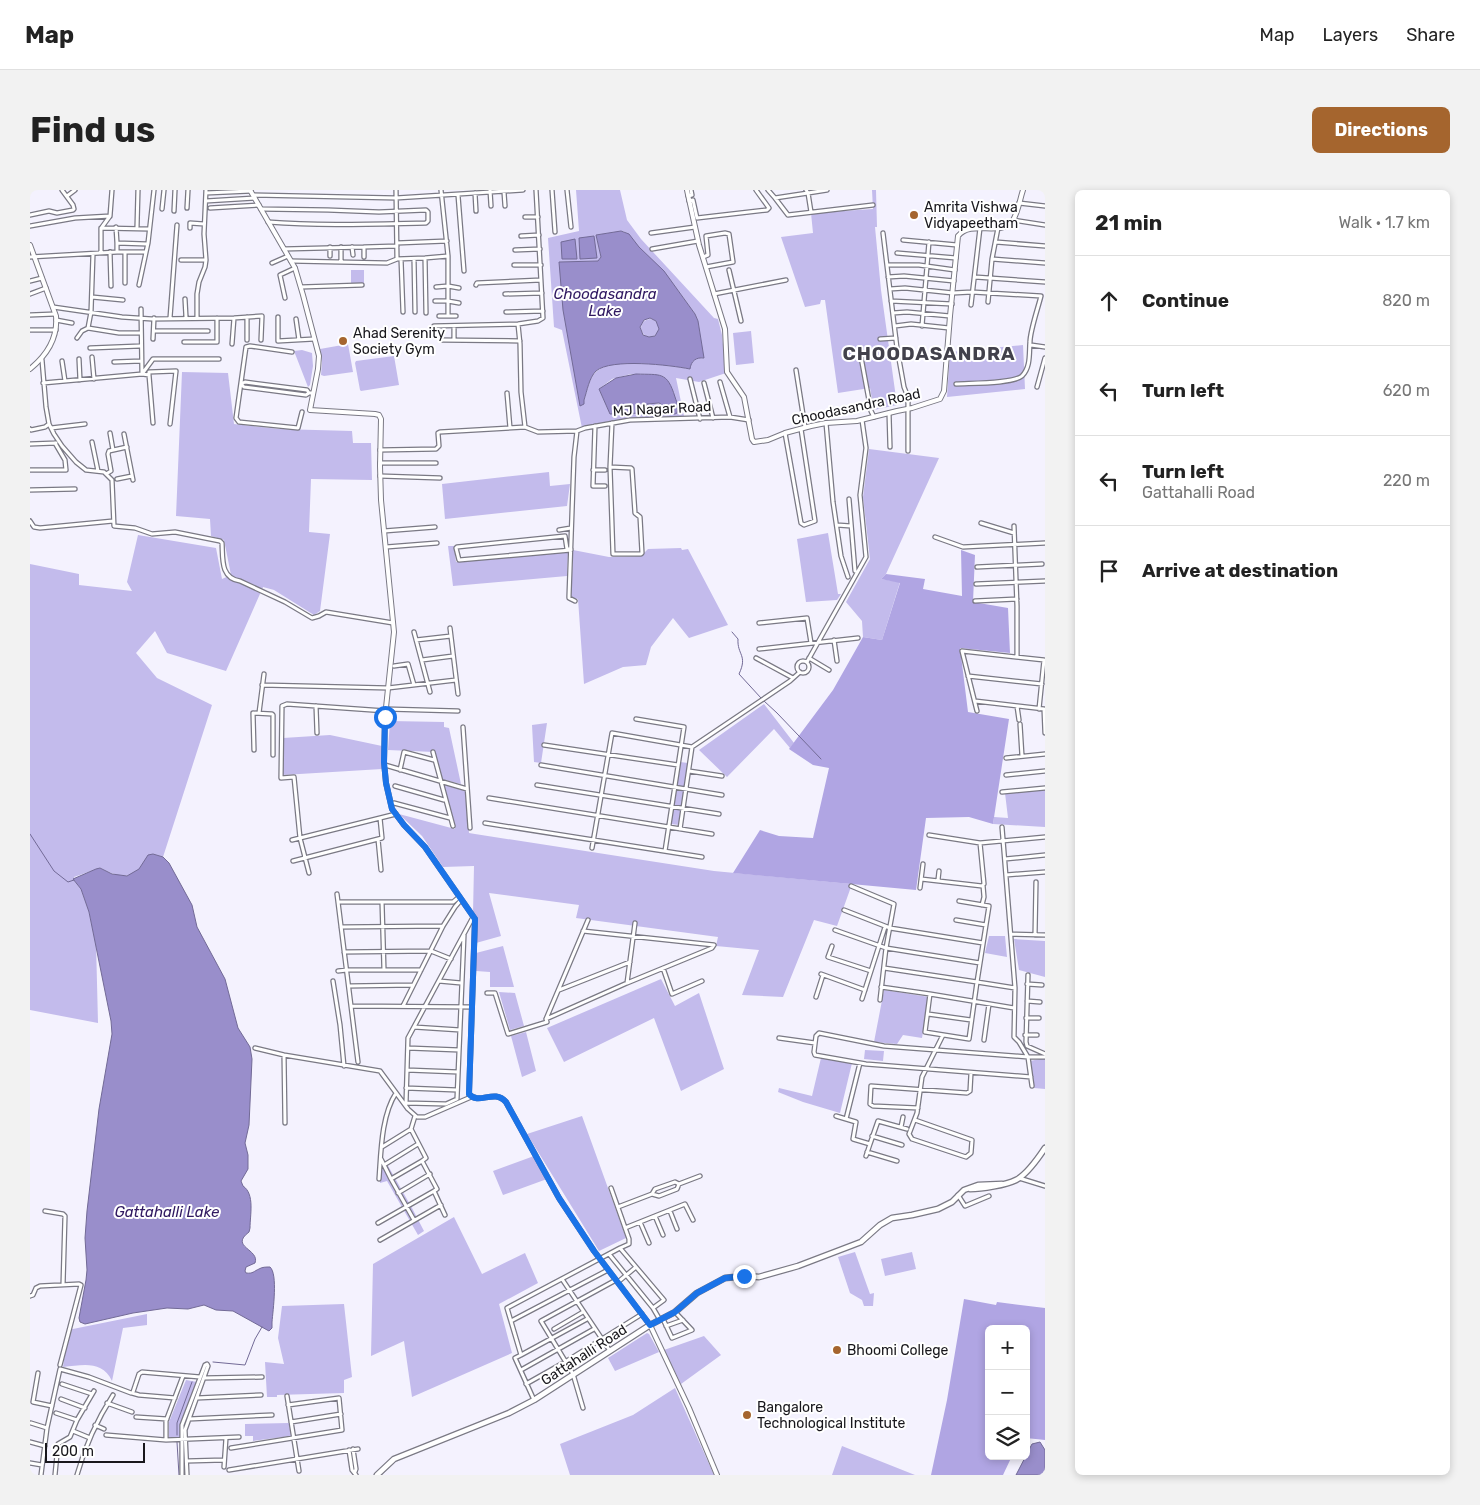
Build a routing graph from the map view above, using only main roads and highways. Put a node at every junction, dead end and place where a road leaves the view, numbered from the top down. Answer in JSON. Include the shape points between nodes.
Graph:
{"nodes":[{"id":1,"x":1045,"y":1148,"type":"edge"},
{"id":2,"x":376,"y":1475,"type":"edge"}],
"edges":[{"from":1,"to":2,"type":"main road","name":"Gattahalli Road","via":[[1017,1180],[964,1190],[952,1202],[938,1208],[892,1218],[861,1242],[798,1266],[759,1277],[725,1278],[534,1400],[508,1414],[394,1459]]}]}
